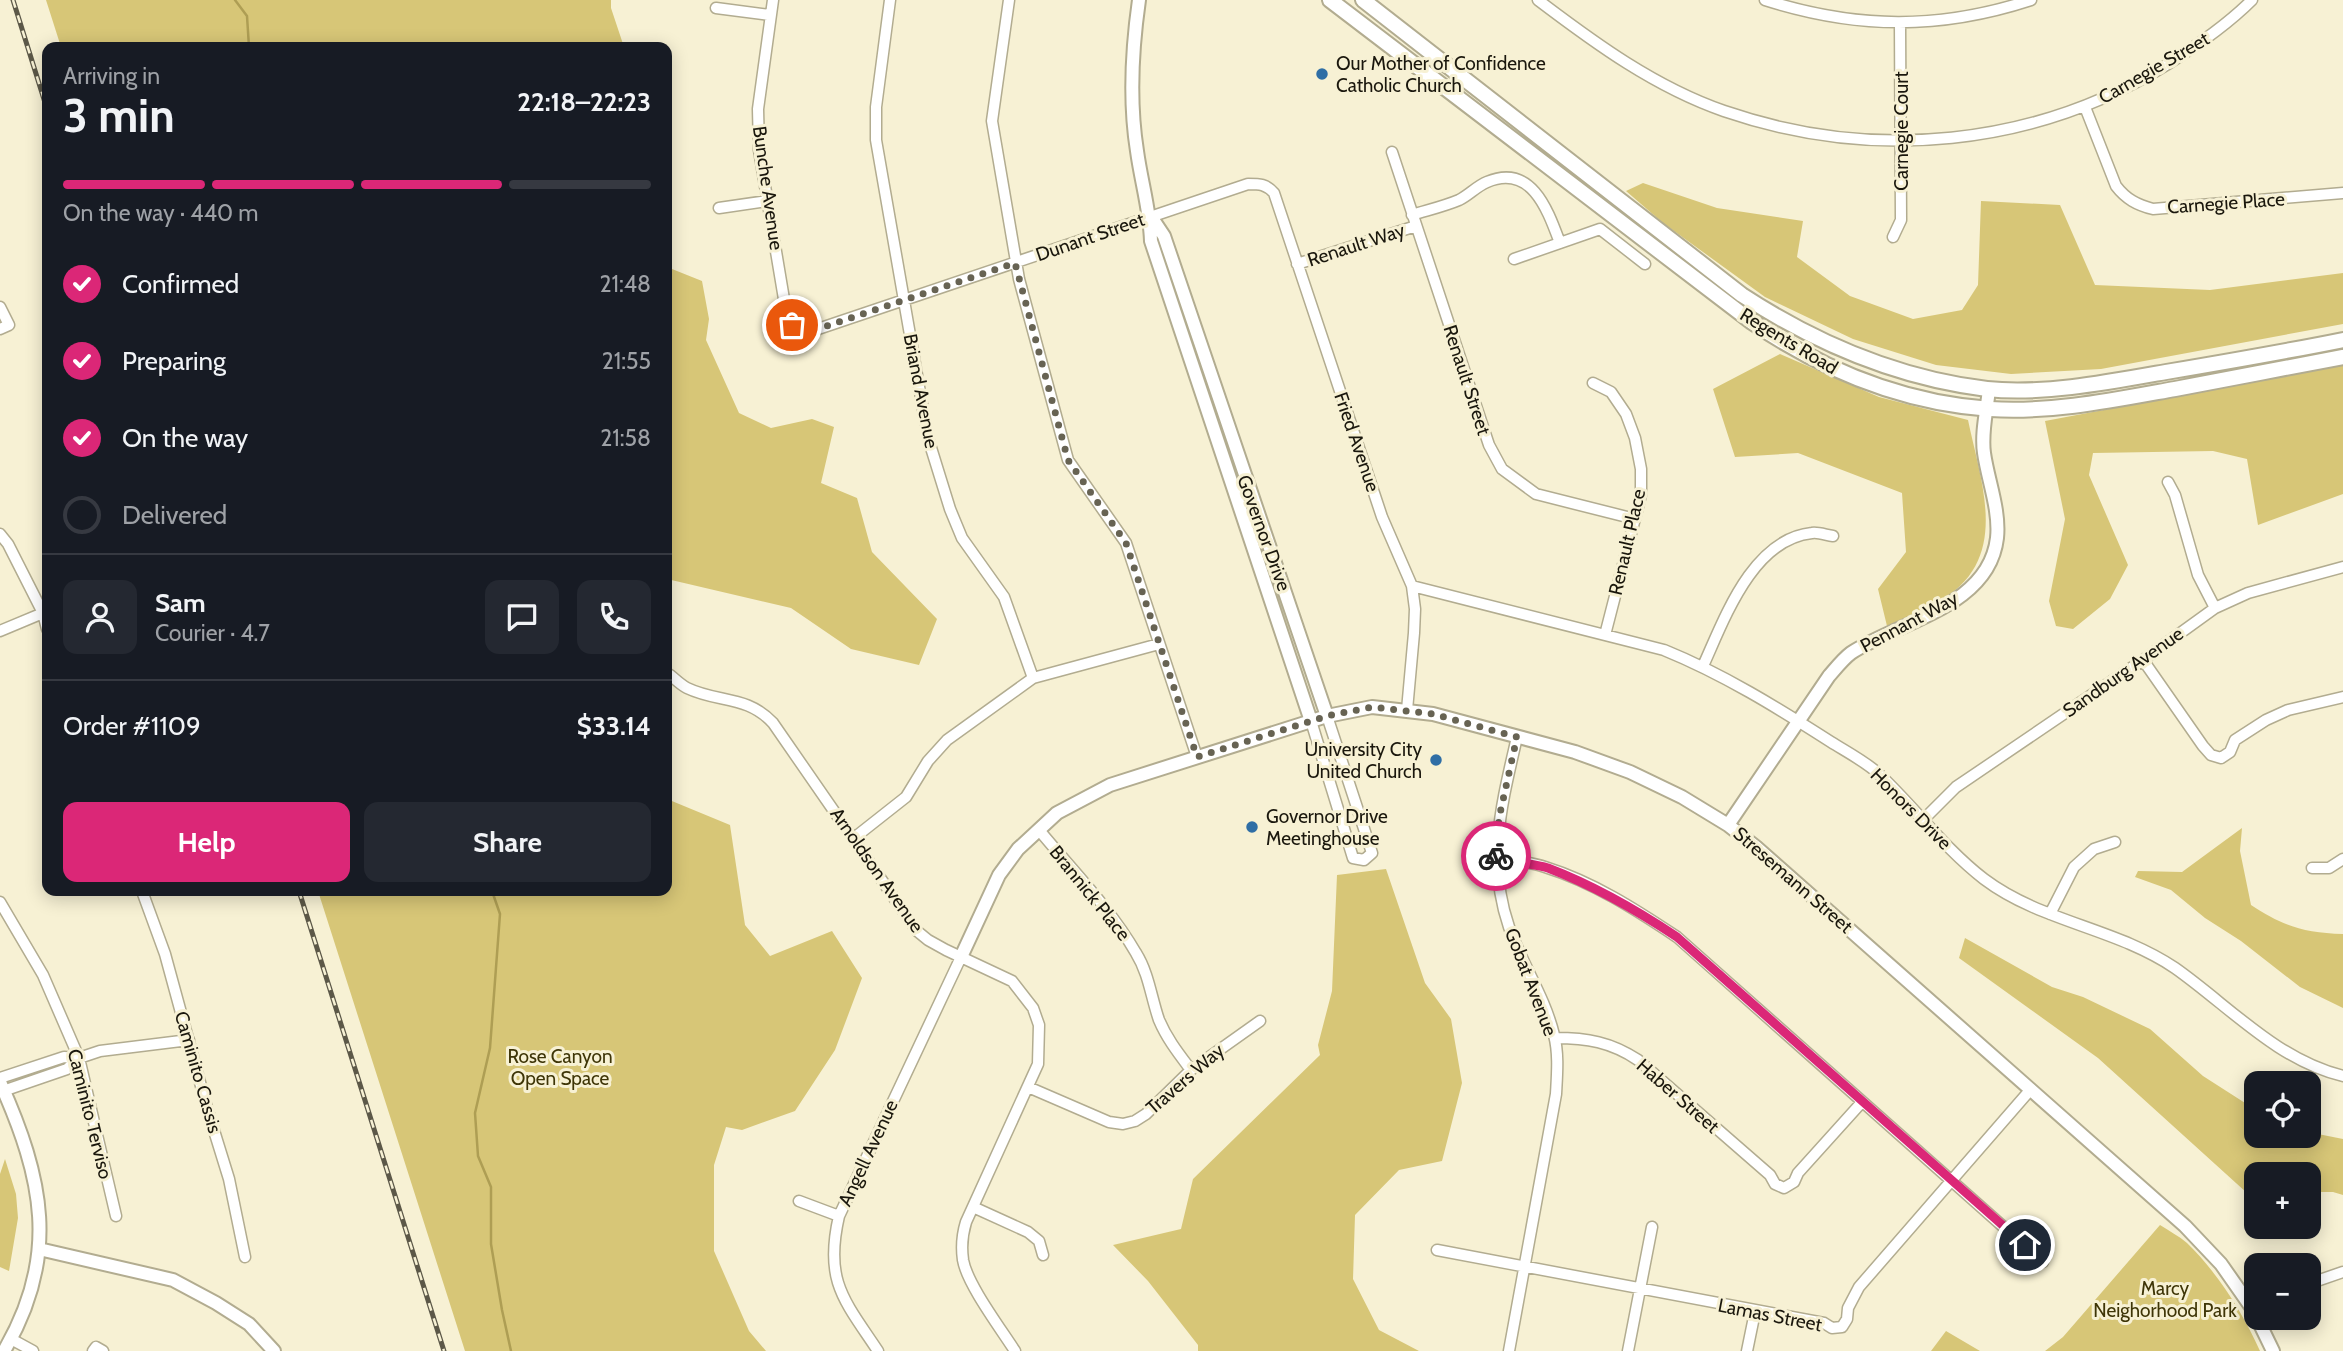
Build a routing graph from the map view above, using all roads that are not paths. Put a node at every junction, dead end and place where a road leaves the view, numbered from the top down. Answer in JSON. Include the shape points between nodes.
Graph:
{"nodes":[{"id":1,"x":773,"y":0,"type":"edge"},
{"id":2,"x":890,"y":0,"type":"edge"},
{"id":3,"x":1009,"y":0,"type":"edge"},
{"id":4,"x":1139,"y":0,"type":"edge"},
{"id":5,"x":1330,"y":0,"type":"edge"},
{"id":6,"x":1363,"y":0,"type":"edge"},
{"id":7,"x":1538,"y":0,"type":"edge"},
{"id":8,"x":1765,"y":0,"type":"edge"},
{"id":9,"x":2031,"y":0,"type":"edge"},
{"id":10,"x":2252,"y":0,"type":"edge"},
{"id":11,"x":716,"y":8,"type":"dead end"},
{"id":12,"x":770,"y":15,"type":"junction"},
{"id":13,"x":1900,"y":23,"type":"junction"},
{"id":14,"x":2085,"y":107,"type":"junction"},
{"id":15,"x":1902,"y":141,"type":"junction"},
{"id":16,"x":1392,"y":152,"type":"dead end"},
{"id":17,"x":1261,"y":183,"type":"joint"},
{"id":18,"x":2343,"y":193,"type":"edge"},
{"id":19,"x":767,"y":201,"type":"junction"},
{"id":20,"x":719,"y":208,"type":"dead end"},
{"id":21,"x":1150,"y":216,"type":"junction"},
{"id":22,"x":1414,"y":220,"type":"junction"},
{"id":23,"x":1893,"y":237,"type":"dead end"},
{"id":24,"x":1560,"y":243,"type":"junction"},
{"id":25,"x":1514,"y":259,"type":"dead end"},
{"id":26,"x":1015,"y":263,"type":"junction"},
{"id":27,"x":1297,"y":264,"type":"junction"},
{"id":28,"x":1645,"y":264,"type":"dead end"},
{"id":29,"x":904,"y":301,"type":"junction"},
{"id":30,"x":0,"y":307,"type":"edge"},
{"id":31,"x":0,"y":330,"type":"edge"},
{"id":32,"x":799,"y":330,"type":"joint"},
{"id":33,"x":2343,"y":340,"type":"edge"},
{"id":34,"x":2343,"y":357,"type":"edge"},
{"id":35,"x":1593,"y":383,"type":"dead end"},
{"id":36,"x":1989,"y":389,"type":"junction"},
{"id":37,"x":1987,"y":409,"type":"junction"},
{"id":38,"x":2168,"y":482,"type":"dead end"},
{"id":39,"x":1634,"y":519,"type":"junction"},
{"id":40,"x":0,"y":534,"type":"edge"},
{"id":41,"x":1833,"y":536,"type":"dead end"},
{"id":42,"x":2343,"y":567,"type":"edge"},
{"id":43,"x":1412,"y":586,"type":"junction"},
{"id":44,"x":2215,"y":608,"type":"junction"},
{"id":45,"x":42,"y":611,"type":"edge"},
{"id":46,"x":42,"y":613,"type":"edge"},
{"id":47,"x":0,"y":631,"type":"edge"},
{"id":48,"x":1605,"y":635,"type":"junction"},
{"id":49,"x":1159,"y":644,"type":"junction"},
{"id":50,"x":2143,"y":660,"type":"junction"},
{"id":51,"x":1703,"y":666,"type":"junction"},
{"id":52,"x":672,"y":677,"type":"edge"},
{"id":53,"x":1033,"y":678,"type":"junction"},
{"id":54,"x":2343,"y":697,"type":"edge"},
{"id":55,"x":1407,"y":710,"type":"junction"},
{"id":56,"x":1327,"y":716,"type":"junction"},
{"id":57,"x":1311,"y":721,"type":"junction"},
{"id":58,"x":1799,"y":721,"type":"junction"},
{"id":59,"x":1517,"y":737,"type":"junction"},
{"id":60,"x":1197,"y":757,"type":"junction"},
{"id":61,"x":1924,"y":819,"type":"junction"},
{"id":62,"x":1728,"y":825,"type":"junction"},
{"id":63,"x":1039,"y":830,"type":"junction"},
{"id":64,"x":854,"y":838,"type":"junction"},
{"id":65,"x":2115,"y":842,"type":"dead end"},
{"id":66,"x":1496,"y":857,"type":"junction"},
{"id":67,"x":2343,"y":859,"type":"edge"},
{"id":68,"x":2312,"y":868,"type":"dead end"},
{"id":69,"x":144,"y":896,"type":"edge"},
{"id":70,"x":0,"y":902,"type":"edge"},
{"id":71,"x":2050,"y":914,"type":"junction"},
{"id":72,"x":961,"y":957,"type":"junction"},
{"id":73,"x":1260,"y":1021,"type":"dead end"},
{"id":74,"x":1555,"y":1038,"type":"junction"},
{"id":75,"x":189,"y":1040,"type":"junction"},
{"id":76,"x":79,"y":1058,"type":"junction"},
{"id":77,"x":1191,"y":1070,"type":"junction"},
{"id":78,"x":2343,"y":1076,"type":"edge"},
{"id":79,"x":1,"y":1086,"type":"edge"},
{"id":80,"x":1028,"y":1087,"type":"junction"},
{"id":81,"x":2031,"y":1089,"type":"junction"},
{"id":82,"x":1861,"y":1102,"type":"junction"},
{"id":83,"x":1951,"y":1179,"type":"junction"},
{"id":84,"x":799,"y":1201,"type":"dead end"},
{"id":85,"x":973,"y":1207,"type":"junction"},
{"id":86,"x":116,"y":1216,"type":"dead end"},
{"id":87,"x":838,"y":1216,"type":"junction"},
{"id":88,"x":1652,"y":1227,"type":"dead end"},
{"id":89,"x":39,"y":1249,"type":"junction"},
{"id":90,"x":1437,"y":1250,"type":"dead end"},
{"id":91,"x":1042,"y":1255,"type":"dead end"},
{"id":92,"x":245,"y":1256,"type":"dead end"},
{"id":93,"x":2043,"y":1262,"type":"dead end"},
{"id":94,"x":1524,"y":1266,"type":"junction"},
{"id":95,"x":2343,"y":1272,"type":"edge"},
{"id":96,"x":2321,"y":1280,"type":"edge"},
{"id":97,"x":1639,"y":1288,"type":"junction"},
{"id":98,"x":2244,"y":1296,"type":"edge"},
{"id":99,"x":1755,"y":1311,"type":"junction"},
{"id":100,"x":2264,"y":1330,"type":"edge"},
{"id":101,"x":11,"y":1339,"type":"junction"},
{"id":102,"x":4,"y":1351,"type":"edge"},
{"id":103,"x":33,"y":1351,"type":"edge"},
{"id":104,"x":93,"y":1351,"type":"edge"},
{"id":105,"x":103,"y":1351,"type":"edge"},
{"id":106,"x":274,"y":1351,"type":"edge"},
{"id":107,"x":878,"y":1351,"type":"edge"},
{"id":108,"x":1015,"y":1351,"type":"edge"},
{"id":109,"x":1509,"y":1351,"type":"edge"},
{"id":110,"x":1628,"y":1351,"type":"edge"},
{"id":111,"x":1747,"y":1351,"type":"edge"},
{"id":112,"x":2273,"y":1351,"type":"edge"}],
"edges":[{"from":1,"to":12,"type":"street","name":"Bunche Avenue"},
{"from":2,"to":29,"type":"street","name":"Briand Avenue","via":[[876,140]]},
{"from":3,"to":26,"type":"street","via":[[992,121]]},
{"from":4,"to":21,"type":"street","name":"Governor Drive","via":[[1133,119]]},
{"from":5,"to":37,"type":"main road","name":"Regents Road","via":[[1768,332],[1856,378],[1908,394]]},
{"from":6,"to":36,"type":"main road","name":"Regents Road","via":[[1763,308],[1868,361],[1938,381]]},
{"from":7,"to":15,"type":"street","name":"Carnegie Street","via":[[1638,71],[1723,110],[1779,127]]},
{"from":8,"to":13,"type":"street","via":[[1847,21]]},
{"from":9,"to":13,"type":"street","via":[[1962,19]]},
{"from":10,"to":14,"type":"street","name":"Carnegie Street","via":[[2204,41],[2124,90]]},
{"from":11,"to":12,"type":"street"},
{"from":12,"to":19,"type":"street","name":"Bunche Avenue","via":[[758,109]]},
{"from":13,"to":15,"type":"street","name":"Carnegie Court"},
{"from":14,"to":15,"type":"street","name":"Carnegie Street","via":[[2024,127],[1952,139]]},
{"from":14,"to":18,"type":"street","name":"Carnegie Place","via":[[2116,186],[2124,196],[2152,209]]},
{"from":15,"to":23,"type":"street","name":"Carnegie Court","via":[[1901,220]]},
{"from":16,"to":22,"type":"street","name":"Renault Street"},
{"from":17,"to":21,"type":"street","name":"Dunant Street"},
{"from":17,"to":27,"type":"street","name":"Fried Avenue","via":[[1274,193]]},
{"from":19,"to":20,"type":"street"},
{"from":19,"to":32,"type":"street","name":"Bunche Avenue","via":[[787,317]]},
{"from":21,"to":26,"type":"street","name":"Dunant Street"},
{"from":21,"to":56,"type":"street","name":"Governor Drive","via":[[1164,236]]},
{"from":21,"to":57,"type":"street","name":"Governor Drive","via":[[1152,241]]},
{"from":22,"to":24,"type":"street","name":"Renault Way","via":[[1490,181],[1505,178],[1535,191],[1546,205]]},
{"from":22,"to":27,"type":"street","name":"Renault Way"},
{"from":22,"to":39,"type":"street","name":"Renault Street","via":[[1489,445],[1502,469],[1536,494]]},
{"from":24,"to":25,"type":"street"},
{"from":24,"to":28,"type":"street","via":[[1600,229]]},
{"from":26,"to":29,"type":"street","name":"Dunant Street"},
{"from":26,"to":49,"type":"street","via":[[1068,460],[1126,543]]},
{"from":27,"to":43,"type":"street","name":"Fried Avenue","via":[[1382,516]]},
{"from":29,"to":32,"type":"street","name":"Dunant Street","via":[[815,330]]},
{"from":29,"to":53,"type":"street","name":"Briand Avenue","via":[[928,438],[950,509],[962,538],[1004,597]]},
{"from":30,"to":31,"type":"street","via":[[9,325]]},
{"from":33,"to":36,"type":"main road","name":"Regents Road","via":[[2092,384]]},
{"from":34,"to":37,"type":"main road","name":"Regents Road","via":[[2106,402]]},
{"from":35,"to":39,"type":"street","name":"Renault Place","via":[[1611,392],[1636,438],[1641,495]]},
{"from":36,"to":37,"type":"street","name":"Pennant Way"},
{"from":37,"to":58,"type":"street","name":"Pennant Way","via":[[1984,452],[1997,540],[1980,577],[1953,601],[1849,655]]},
{"from":38,"to":44,"type":"street","via":[[2198,575]]},
{"from":39,"to":48,"type":"street","name":"Renault Place"},
{"from":40,"to":45,"type":"street"},
{"from":41,"to":51,"type":"street","via":[[1812,533],[1790,540],[1750,572]]},
{"from":42,"to":44,"type":"street","name":"Sandburg Avenue","via":[[2248,593]]},
{"from":43,"to":48,"type":"street","name":"Honors Drive"},
{"from":43,"to":55,"type":"street","name":"Fried Avenue","via":[[1415,634]]},
{"from":44,"to":50,"type":"street","name":"Sandburg Avenue"},
{"from":46,"to":47,"type":"street"},
{"from":48,"to":51,"type":"street","name":"Honors Drive"},
{"from":49,"to":53,"type":"street"},
{"from":49,"to":60,"type":"street"},
{"from":50,"to":54,"type":"street","via":[[2203,746],[2221,758],[2235,740],[2266,720]]},
{"from":50,"to":61,"type":"street","name":"Sandburg Avenue","via":[[1956,787]]},
{"from":51,"to":58,"type":"street","name":"Honors Drive"},
{"from":52,"to":64,"type":"street","name":"Arnoldson Avenue","via":[[687,688],[762,711]]},
{"from":53,"to":64,"type":"street","via":[[947,740],[906,797]]},
{"from":55,"to":56,"type":"street","name":"Stresemann Street","via":[[1372,707]]},
{"from":55,"to":59,"type":"street","name":"Stresemann Street"},
{"from":56,"to":57,"type":"street","name":"Stresemann Street"},
{"from":56,"to":57,"type":"street","name":"Governor Drive","via":[[1372,853],[1364,860],[1353,858]]},
{"from":57,"to":60,"type":"street","name":"Stresemann Street"},
{"from":58,"to":61,"type":"street","name":"Honors Drive","via":[[1877,772]]},
{"from":58,"to":62,"type":"street","name":"Pennant Way"},
{"from":59,"to":62,"type":"street","name":"Stresemann Street","via":[[1630,772]]},
{"from":59,"to":66,"type":"street","name":"Gobat Avenue","via":[[1499,818]]},
{"from":60,"to":63,"type":"street","name":"Stresemann Street","via":[[1110,785],[1057,813]]},
{"from":61,"to":71,"type":"street","name":"Honors Drive","via":[[1984,879]]},
{"from":62,"to":81,"type":"street","name":"Stresemann Street"},
{"from":63,"to":72,"type":"street","name":"Stresemann Street","via":[[999,875]]},
{"from":63,"to":77,"type":"street","name":"Brannick Place","via":[[1137,954],[1168,1038]]},
{"from":64,"to":72,"type":"street","name":"Arnoldson Avenue","via":[[917,931]]},
{"from":65,"to":71,"type":"street","via":[[2094,849],[2074,867]]},
{"from":66,"to":74,"type":"street","name":"Gobat Avenue","via":[[1509,927]]},
{"from":66,"to":82,"type":"street","via":[[1544,867],[1589,885],[1677,937]]},
{"from":67,"to":68,"type":"street","via":[[2329,868]]},
{"from":69,"to":75,"type":"street","name":"Caminito Cassis"},
{"from":70,"to":76,"type":"street","name":"Caminito Terviso","via":[[43,975]]},
{"from":71,"to":78,"type":"street","name":"Honors Drive","via":[[2142,947],[2296,1059]]},
{"from":72,"to":80,"type":"street","name":"Arnoldson Avenue","via":[[1012,981],[1033,1008],[1040,1043],[1038,1064]]},
{"from":72,"to":87,"type":"street","name":"Angell Avenue"},
{"from":73,"to":77,"type":"street","name":"Travers Way"},
{"from":74,"to":82,"type":"street","name":"Haber Street","via":[[1581,1038],[1619,1048],[1638,1060],[1770,1175],[1774,1184],[1784,1188]]},
{"from":74,"to":94,"type":"street","name":"Gobat Avenue","via":[[1556,1094]]},
{"from":75,"to":76,"type":"street","via":[[100,1051]]},
{"from":75,"to":92,"type":"street","name":"Caminito Cassis","via":[[229,1179]]},
{"from":76,"to":79,"type":"street","via":[[67,1069]]},
{"from":76,"to":86,"type":"street","name":"Caminito Terviso"},
{"from":77,"to":80,"type":"street","name":"Travers Way","via":[[1146,1114],[1123,1124]]},
{"from":79,"to":89,"type":"street","via":[[20,1127],[35,1179]]},
{"from":80,"to":85,"type":"street","name":"Arnoldson Avenue"},
{"from":81,"to":83,"type":"street","name":"Lamas Street"},
{"from":81,"to":98,"type":"street","name":"Stresemann Street","via":[[2185,1226]]},
{"from":82,"to":83,"type":"street"},
{"from":83,"to":93,"type":"street"},
{"from":83,"to":99,"type":"street","name":"Lamas Street","via":[[1859,1287],[1842,1327]]},
{"from":84,"to":87,"type":"street"},
{"from":85,"to":91,"type":"street","via":[[1028,1232],[1039,1241]]},
{"from":85,"to":108,"type":"street","name":"Arnoldson Avenue","via":[[961,1238],[963,1262]]},
{"from":87,"to":107,"type":"street","name":"Angell Avenue","via":[[832,1254],[836,1280]]},
{"from":88,"to":97,"type":"street"},
{"from":89,"to":101,"type":"street","via":[[22,1318]]},
{"from":89,"to":106,"type":"street","via":[[173,1280],[249,1324]]},
{"from":90,"to":94,"type":"street","name":"Lamas Street"},
{"from":94,"to":97,"type":"street","name":"Lamas Street"},
{"from":94,"to":109,"type":"street","name":"Gobat Avenue"},
{"from":95,"to":96,"type":"street"},
{"from":97,"to":99,"type":"street","name":"Lamas Street"},
{"from":97,"to":110,"type":"street"},
{"from":99,"to":111,"type":"street"},
{"from":100,"to":112,"type":"street","name":"Stresemann Street"},
{"from":101,"to":102,"type":"street"},
{"from":101,"to":103,"type":"street"},
{"from":104,"to":105,"type":"street","via":[[96,1347]]}]}
